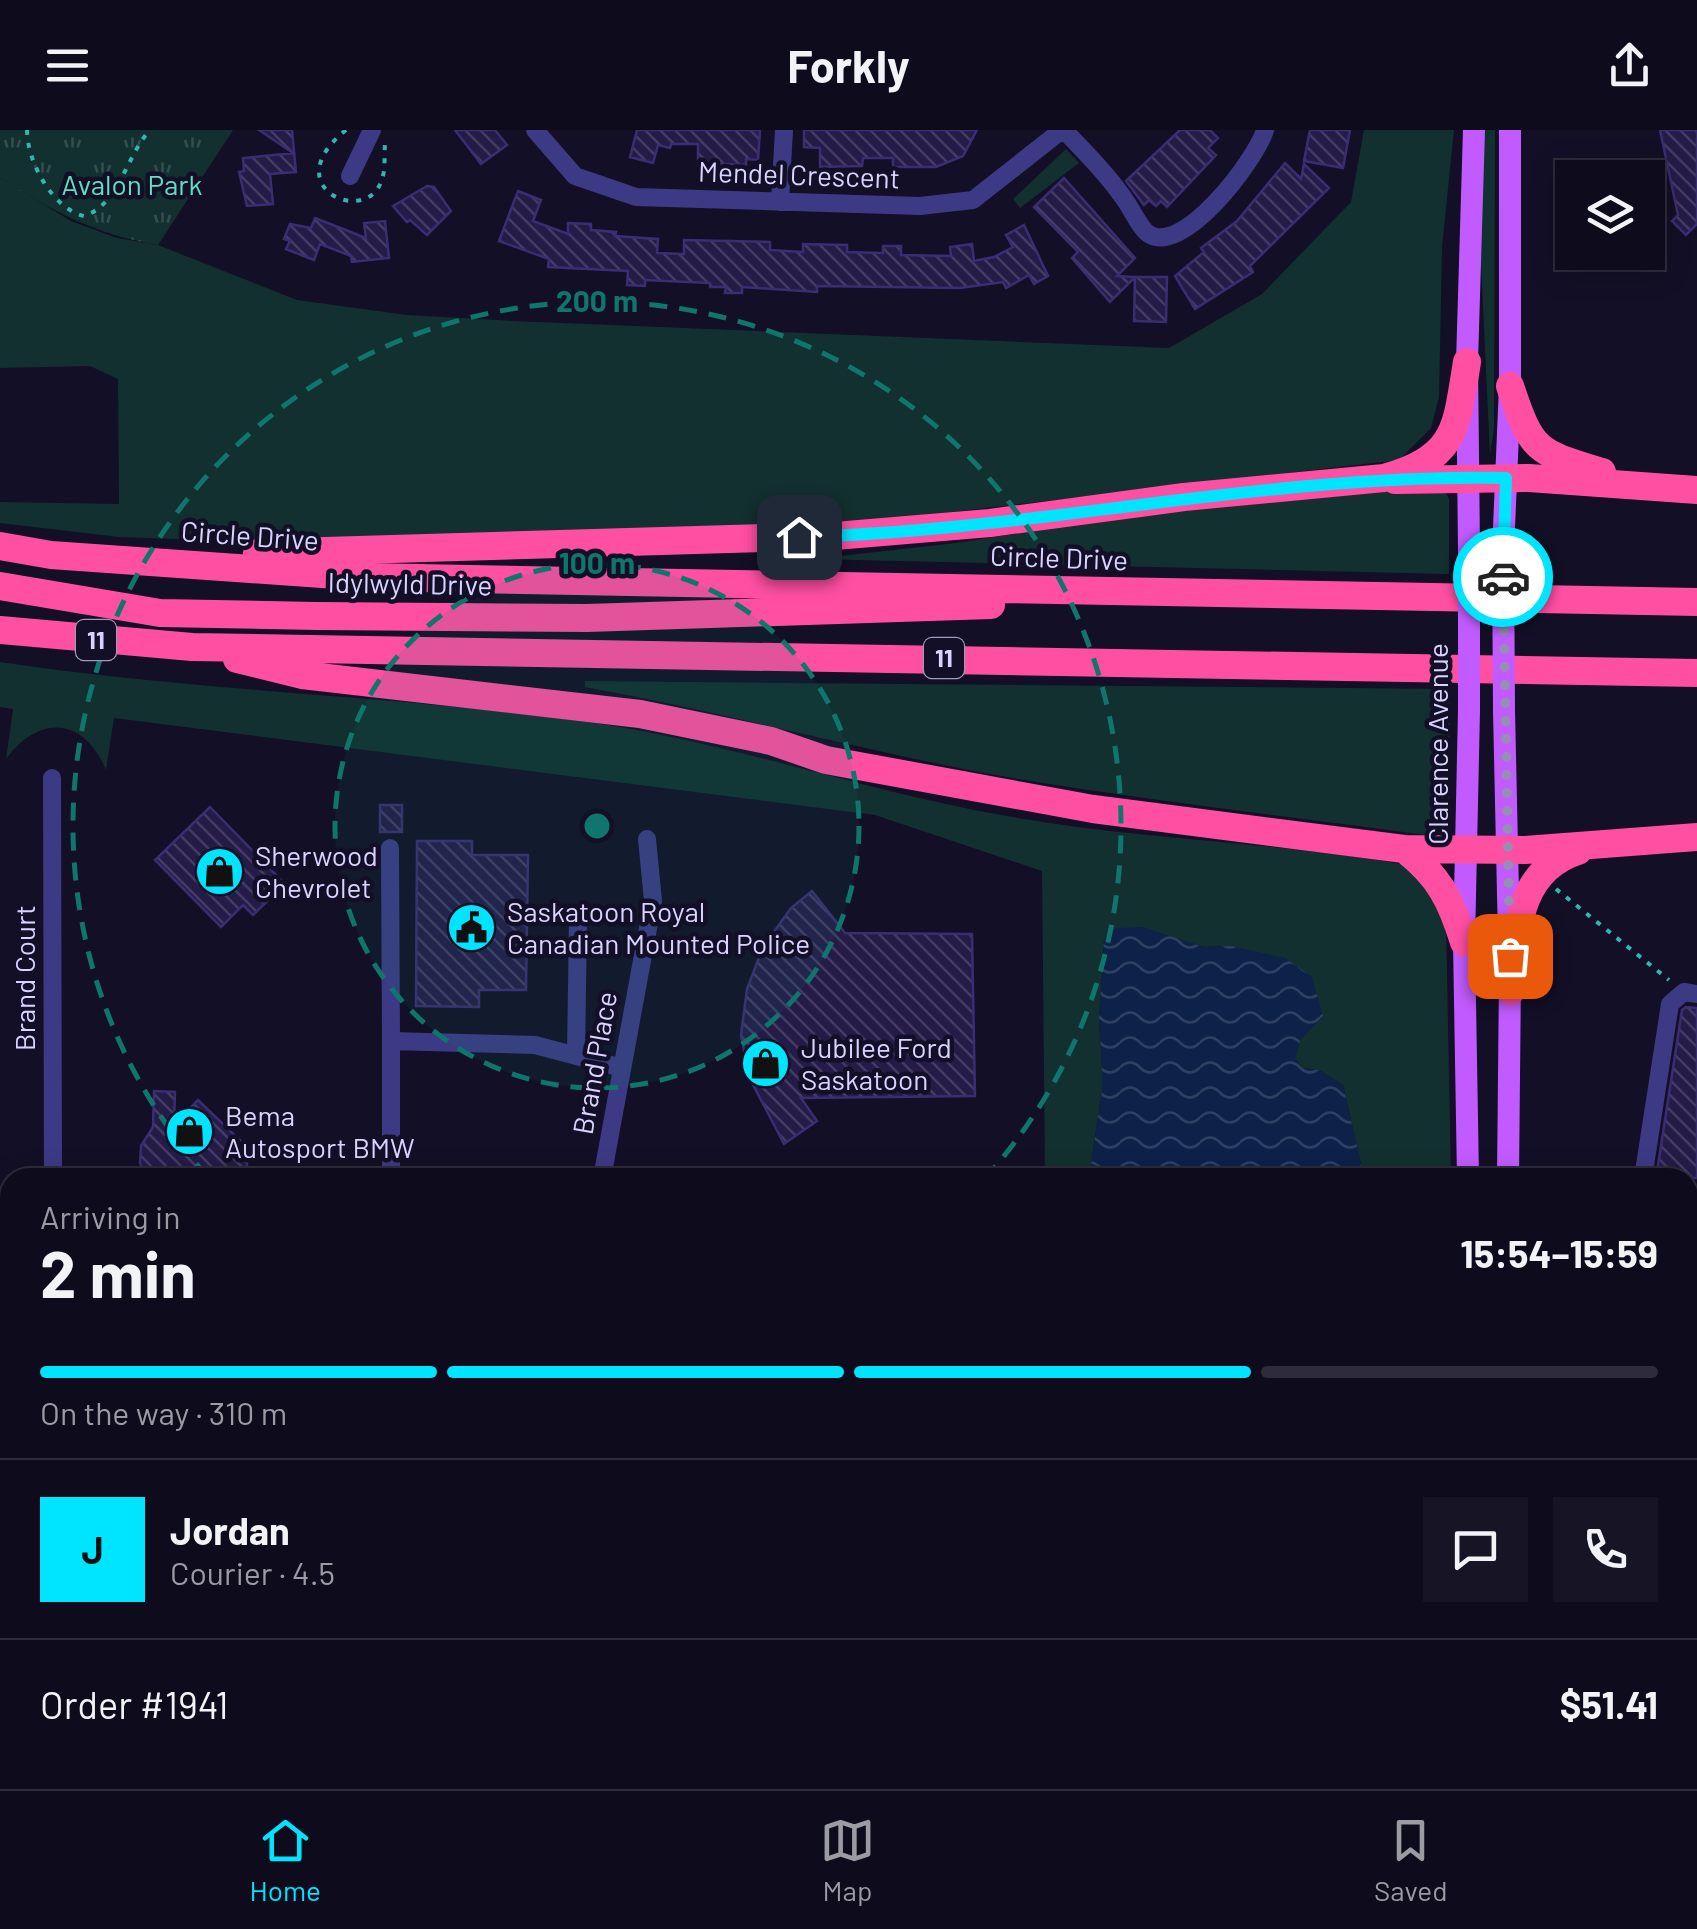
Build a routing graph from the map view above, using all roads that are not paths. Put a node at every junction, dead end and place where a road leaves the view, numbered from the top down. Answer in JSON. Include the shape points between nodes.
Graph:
{"nodes":[{"id":1,"x":372,"y":130,"type":"edge"},
{"id":2,"x":535,"y":130,"type":"edge"},
{"id":3,"x":784,"y":130,"type":"edge"},
{"id":4,"x":1063,"y":130,"type":"edge"},
{"id":5,"x":1265,"y":130,"type":"edge"},
{"id":6,"x":1474,"y":130,"type":"edge"},
{"id":7,"x":1510,"y":130,"type":"edge"},
{"id":8,"x":350,"y":176,"type":"dead end"},
{"id":9,"x":780,"y":202,"type":"junction"},
{"id":10,"x":1467,"y":362,"type":"junction"},
{"id":11,"x":1510,"y":386,"type":"junction"},
{"id":12,"x":1468,"y":478,"type":"junction"},
{"id":13,"x":1506,"y":478,"type":"junction"},
{"id":14,"x":1309,"y":483,"type":"junction"},
{"id":15,"x":1656,"y":488,"type":"junction"},
{"id":16,"x":1697,"y":490,"type":"edge"},
{"id":17,"x":0,"y":546,"type":"edge"},
{"id":18,"x":126,"y":560,"type":"junction"},
{"id":19,"x":0,"y":586,"type":"edge"},
{"id":20,"x":1122,"y":594,"type":"junction"},
{"id":21,"x":1697,"y":602,"type":"edge"},
{"id":22,"x":0,"y":630,"type":"edge"},
{"id":23,"x":192,"y":648,"type":"junction"},
{"id":24,"x":1697,"y":673,"type":"edge"},
{"id":25,"x":52,"y":778,"type":"dead end"},
{"id":26,"x":1697,"y":837,"type":"edge"},
{"id":27,"x":647,"y":839,"type":"dead end"},
{"id":28,"x":1595,"y":845,"type":"junction"},
{"id":29,"x":390,"y":848,"type":"dead end"},
{"id":30,"x":1404,"y":848,"type":"junction"},
{"id":31,"x":1468,"y":849,"type":"junction"},
{"id":32,"x":1507,"y":851,"type":"junction"},
{"id":33,"x":578,"y":920,"type":"dead end"},
{"id":34,"x":1464,"y":942,"type":"junction"},
{"id":35,"x":1693,"y":990,"type":"edge"},
{"id":36,"x":1510,"y":991,"type":"junction"},
{"id":37,"x":391,"y":1040,"type":"junction"},
{"id":38,"x":576,"y":1056,"type":"junction"},
{"id":39,"x":622,"y":1068,"type":"junction"},
{"id":40,"x":53,"y":1168,"type":"edge"},
{"id":41,"x":390,"y":1168,"type":"edge"},
{"id":42,"x":604,"y":1168,"type":"edge"},
{"id":43,"x":1468,"y":1168,"type":"edge"},
{"id":44,"x":1508,"y":1168,"type":"edge"},
{"id":45,"x":1645,"y":1168,"type":"edge"}],
"edges":[{"from":1,"to":8,"type":"street"},
{"from":2,"to":9,"type":"street","name":"Mendel Crescent","via":[[575,176],[603,189],[636,197]]},
{"from":3,"to":9,"type":"street"},
{"from":4,"to":5,"type":"street","via":[[1156,238],[1203,214],[1236,183]]},
{"from":4,"to":9,"type":"street","name":"Mendel Crescent","via":[[988,192],[950,206]]},
{"from":6,"to":10,"type":"main road","name":"Clarence Avenue"},
{"from":7,"to":11,"type":"main road"},
{"from":10,"to":12,"type":"main road","name":"Clarence Avenue"},
{"from":10,"to":14,"type":"highway","via":[[1455,432],[1434,455],[1384,478]]},
{"from":11,"to":13,"type":"main road"},
{"from":11,"to":15,"type":"highway","via":[[1525,432],[1538,448]]},
{"from":12,"to":13,"type":"highway"},
{"from":12,"to":14,"type":"highway"},
{"from":12,"to":31,"type":"main road","name":"Clarence Avenue","bridge":true},
{"from":13,"to":15,"type":"highway"},
{"from":13,"to":32,"type":"main road","bridge":true},
{"from":14,"to":18,"type":"highway","via":[[835,536]]},
{"from":15,"to":16,"type":"highway"},
{"from":17,"to":18,"type":"highway","name":"Circle Drive","number":"11"},
{"from":18,"to":20,"type":"highway","name":"Circle Drive","number":"11","via":[[365,577]]},
{"from":19,"to":20,"type":"highway","name":"Idylwyld Drive","number":"11","via":[[160,613],[416,618],[798,612]]},
{"from":20,"to":21,"type":"highway","name":"Circle Drive","number":"11"},
{"from":22,"to":23,"type":"highway","number":"11"},
{"from":23,"to":24,"type":"highway","number":"11"},
{"from":23,"to":30,"type":"highway","via":[[302,675],[640,714],[771,741],[826,760],[1076,806]]},
{"from":25,"to":40,"type":"street","name":"Brand Court"},
{"from":26,"to":28,"type":"highway"},
{"from":27,"to":39,"type":"street","name":"Brand Place","via":[[653,901]]},
{"from":28,"to":32,"type":"highway"},
{"from":28,"to":36,"type":"highway","via":[[1559,857],[1527,890]]},
{"from":29,"to":37,"type":"street"},
{"from":30,"to":31,"type":"highway"},
{"from":30,"to":34,"type":"highway","via":[[1446,891]]},
{"from":31,"to":32,"type":"highway"},
{"from":31,"to":34,"type":"main road","name":"Clarence Avenue"},
{"from":32,"to":36,"type":"main road"},
{"from":33,"to":38,"type":"street"},
{"from":34,"to":43,"type":"main road","name":"Clarence Avenue"},
{"from":35,"to":45,"type":"street","via":[[1670,1004]]},
{"from":36,"to":44,"type":"main road"},
{"from":37,"to":38,"type":"street","via":[[534,1045]]},
{"from":37,"to":41,"type":"street"},
{"from":38,"to":39,"type":"street"},
{"from":39,"to":42,"type":"street","name":"Brand Place"}]}
